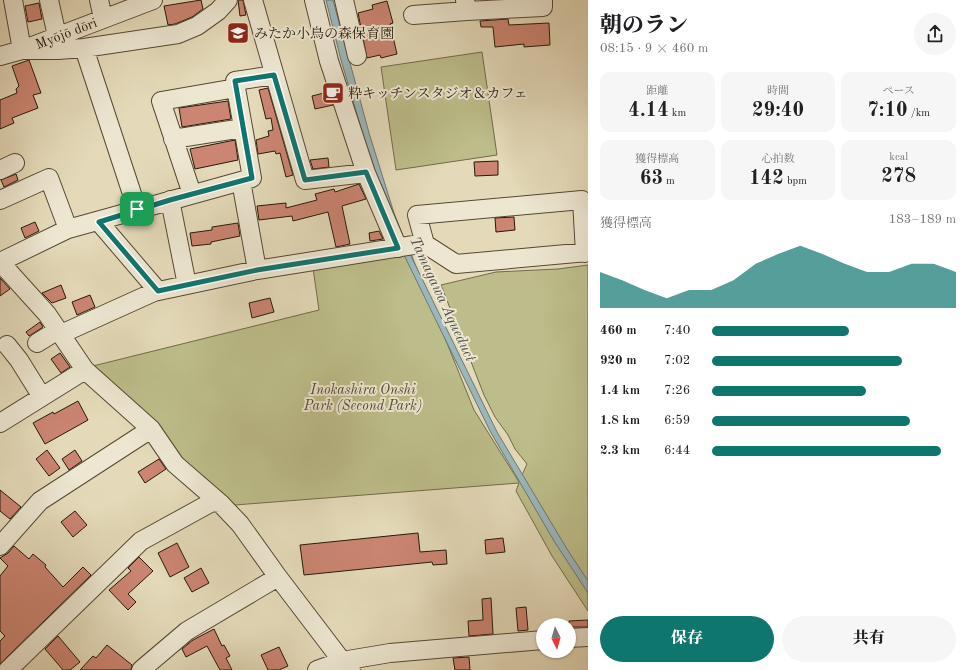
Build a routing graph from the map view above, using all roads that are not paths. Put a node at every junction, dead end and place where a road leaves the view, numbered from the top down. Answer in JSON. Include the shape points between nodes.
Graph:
{"nodes":[{"id":1,"x":13,"y":0,"type":"edge"},
{"id":2,"x":49,"y":0,"type":"edge"},
{"id":3,"x":98,"y":0,"type":"edge"},
{"id":4,"x":228,"y":0,"type":"edge"},
{"id":5,"x":253,"y":0,"type":"edge"},
{"id":6,"x":314,"y":0,"type":"edge"},
{"id":7,"x":344,"y":0,"type":"edge"},
{"id":8,"x":543,"y":0,"type":"edge"},
{"id":9,"x":150,"y":1,"type":"edge"},
{"id":10,"x":466,"y":6,"type":"edge"},
{"id":11,"x":413,"y":15,"type":"dead end"},
{"id":12,"x":103,"y":18,"type":"junction"},
{"id":13,"x":57,"y":36,"type":"junction"},
{"id":14,"x":84,"y":48,"type":"junction"},
{"id":15,"x":22,"y":50,"type":"junction"},
{"id":16,"x":0,"y":56,"type":"edge"},
{"id":17,"x":357,"y":56,"type":"dead end"},
{"id":18,"x":274,"y":75,"type":"junction"},
{"id":19,"x":236,"y":88,"type":"junction"},
{"id":20,"x":243,"y":128,"type":"junction"},
{"id":21,"x":173,"y":139,"type":"junction"},
{"id":22,"x":366,"y":172,"type":"junction"},
{"id":23,"x":241,"y":181,"type":"junction"},
{"id":24,"x":192,"y":194,"type":"junction"},
{"id":25,"x":0,"y":200,"type":"edge"},
{"id":26,"x":170,"y":200,"type":"junction"},
{"id":27,"x":137,"y":209,"type":"junction"},
{"id":28,"x":99,"y":222,"type":"junction"},
{"id":29,"x":68,"y":229,"type":"junction"},
{"id":30,"x":411,"y":246,"type":"junction"},
{"id":31,"x":586,"y":253,"type":"edge"},
{"id":32,"x":0,"y":262,"type":"edge"},
{"id":33,"x":257,"y":270,"type":"junction"},
{"id":34,"x":186,"y":285,"type":"junction"},
{"id":35,"x":158,"y":291,"type":"junction"},
{"id":36,"x":59,"y":332,"type":"junction"},
{"id":37,"x":37,"y":343,"type":"dead end"},
{"id":38,"x":7,"y":345,"type":"dead end"},
{"id":39,"x":85,"y":370,"type":"junction"},
{"id":40,"x":42,"y":397,"type":"junction"},
{"id":41,"x":0,"y":423,"type":"edge"},
{"id":42,"x":151,"y":429,"type":"junction"},
{"id":43,"x":220,"y":503,"type":"junction"},
{"id":44,"x":0,"y":546,"type":"edge"},
{"id":45,"x":278,"y":577,"type":"junction"},
{"id":46,"x":588,"y":637,"type":"edge"},
{"id":47,"x":576,"y":638,"type":"edge"},
{"id":48,"x":536,"y":641,"type":"edge"},
{"id":49,"x":347,"y":665,"type":"edge"},
{"id":50,"x":8,"y":670,"type":"edge"},
{"id":51,"x":141,"y":670,"type":"edge"},
{"id":52,"x":317,"y":670,"type":"edge"}],
"edges":[{"from":1,"to":15,"type":"street"},
{"from":2,"to":13,"type":"street"},
{"from":3,"to":12,"type":"street"},
{"from":4,"to":14,"type":"street","via":[[218,11],[197,26],[178,34]]},
{"from":5,"to":18,"type":"street"},
{"from":6,"to":22,"type":"street","via":[[329,61]]},
{"from":7,"to":17,"type":"street"},
{"from":8,"to":10,"type":"street","via":[[543,7]]},
{"from":9,"to":12,"type":"street","name":"Myōjō dōri"},
{"from":10,"to":11,"type":"street"},
{"from":12,"to":13,"type":"street","name":"Myōjō dōri"},
{"from":13,"to":15,"type":"street","name":"Myōjō dōri"},
{"from":14,"to":15,"type":"street"},
{"from":14,"to":27,"type":"street"},
{"from":15,"to":16,"type":"street","name":"Myōjō dōri"},
{"from":18,"to":19,"type":"street","via":[[235,81]]},
{"from":18,"to":22,"type":"street","via":[[305,180]]},
{"from":19,"to":20,"type":"street"},
{"from":19,"to":21,"type":"street","via":[[160,101]]},
{"from":20,"to":21,"type":"street"},
{"from":20,"to":23,"type":"street","via":[[252,178]]},
{"from":21,"to":24,"type":"street"},
{"from":22,"to":30,"type":"street"},
{"from":23,"to":24,"type":"street"},
{"from":23,"to":33,"type":"street"},
{"from":24,"to":26,"type":"street"},
{"from":25,"to":29,"type":"street","via":[[49,178]]},
{"from":26,"to":27,"type":"street"},
{"from":26,"to":34,"type":"street"},
{"from":27,"to":28,"type":"street"},
{"from":28,"to":29,"type":"street"},
{"from":28,"to":35,"type":"street"},
{"from":29,"to":32,"type":"street"},
{"from":30,"to":31,"type":"street","via":[[456,264]]},
{"from":30,"to":31,"type":"street","via":[[417,215],[582,200]]},
{"from":30,"to":33,"type":"street"},
{"from":32,"to":36,"type":"street","via":[[47,314]]},
{"from":33,"to":34,"type":"street"},
{"from":34,"to":35,"type":"street"},
{"from":35,"to":36,"type":"street"},
{"from":36,"to":37,"type":"street"},
{"from":36,"to":39,"type":"street"},
{"from":38,"to":40,"type":"street"},
{"from":39,"to":40,"type":"street"},
{"from":39,"to":42,"type":"street"},
{"from":40,"to":41,"type":"street"},
{"from":42,"to":43,"type":"street","via":[[175,464]]},
{"from":42,"to":44,"type":"street","via":[[40,501]]},
{"from":43,"to":45,"type":"street","via":[[240,524]]},
{"from":43,"to":50,"type":"street","via":[[212,502],[141,541]]},
{"from":45,"to":49,"type":"street"},
{"from":45,"to":51,"type":"street","via":[[187,631]]},
{"from":46,"to":47,"type":"street"},
{"from":48,"to":49,"type":"street","via":[[390,653]]},
{"from":49,"to":52,"type":"street"}]}
